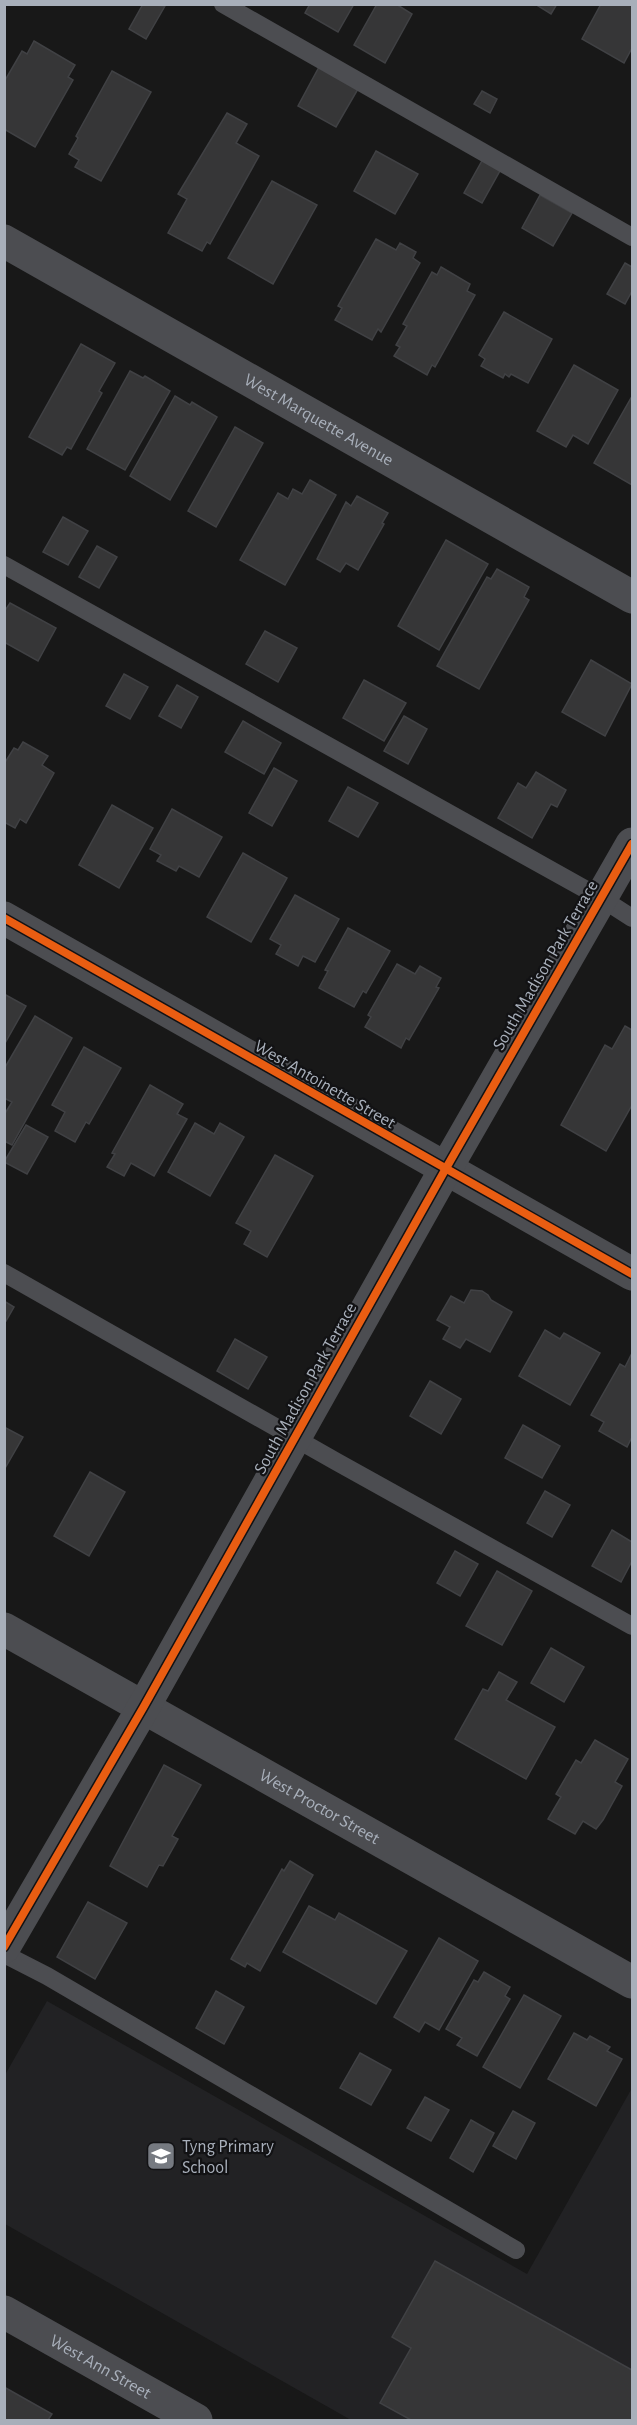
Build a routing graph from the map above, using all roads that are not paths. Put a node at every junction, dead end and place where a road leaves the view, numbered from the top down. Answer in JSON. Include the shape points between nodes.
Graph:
{"nodes":[{"id":1,"x":223,"y":4,"type":"edge"},
{"id":2,"x":633,"y":237,"type":"edge"},
{"id":3,"x":4,"y":241,"type":"edge"},
{"id":4,"x":4,"y":565,"type":"edge"},
{"id":5,"x":633,"y":597,"type":"edge"},
{"id":6,"x":633,"y":844,"type":"edge"},
{"id":7,"x":601,"y":898,"type":"junction"},
{"id":8,"x":4,"y":918,"type":"edge"},
{"id":9,"x":633,"y":918,"type":"edge"},
{"id":10,"x":444,"y":1170,"type":"junction"},
{"id":11,"x":4,"y":1273,"type":"edge"},
{"id":12,"x":633,"y":1275,"type":"edge"},
{"id":13,"x":296,"y":1436,"type":"junction"},
{"id":14,"x":633,"y":1626,"type":"edge"},
{"id":15,"x":4,"y":1629,"type":"edge"},
{"id":16,"x":143,"y":1708,"type":"junction"},
{"id":17,"x":4,"y":1947,"type":"edge"},
{"id":18,"x":4,"y":1954,"type":"edge"},
{"id":19,"x":633,"y":1982,"type":"edge"},
{"id":20,"x":516,"y":2250,"type":"dead end"},
{"id":21,"x":4,"y":2312,"type":"edge"},
{"id":22,"x":196,"y":2421,"type":"edge"}],
"edges":[{"from":1,"to":2,"type":"lane"},
{"from":3,"to":5,"type":"street","name":"West Marquette Avenue"},
{"from":4,"to":7,"type":"lane"},
{"from":6,"to":7,"type":"street","name":"South Madison Park Terrace"},
{"from":7,"to":9,"type":"lane"},
{"from":7,"to":10,"type":"street","name":"South Madison Park Terrace"},
{"from":8,"to":10,"type":"street","name":"West Antoinette Street"},
{"from":10,"to":12,"type":"street","name":"West Antoinette Street"},
{"from":10,"to":13,"type":"street","name":"South Madison Park Terrace"},
{"from":11,"to":13,"type":"lane"},
{"from":13,"to":14,"type":"lane"},
{"from":13,"to":16,"type":"street","name":"South Madison Park Terrace"},
{"from":15,"to":16,"type":"street","name":"West Proctor Street"},
{"from":16,"to":17,"type":"street","name":"South Madison Park Terrace"},
{"from":16,"to":19,"type":"street","name":"West Proctor Street"},
{"from":18,"to":20,"type":"lane"},
{"from":21,"to":22,"type":"street","name":"West Ann Street"}]}
